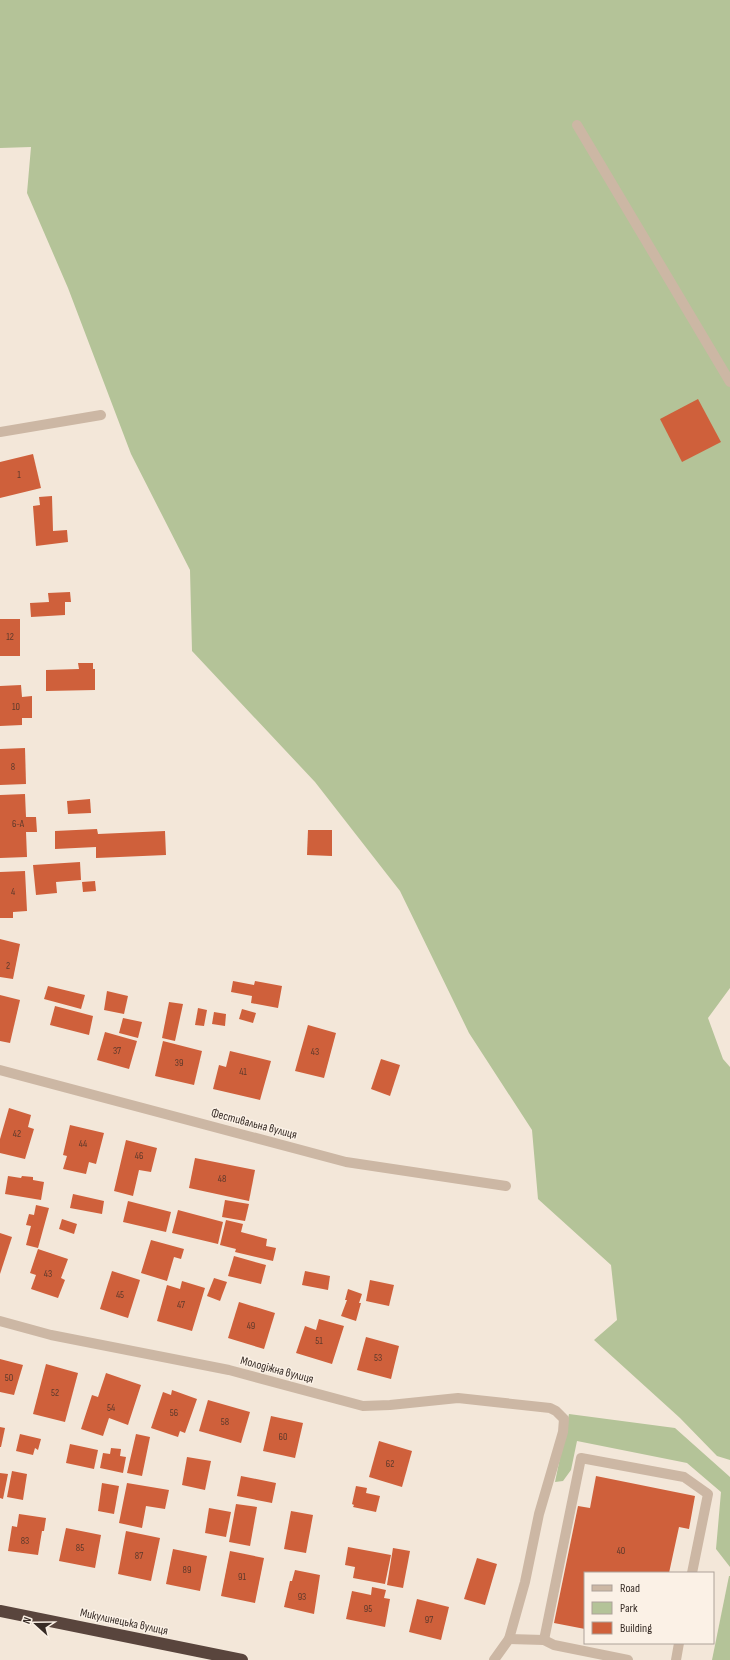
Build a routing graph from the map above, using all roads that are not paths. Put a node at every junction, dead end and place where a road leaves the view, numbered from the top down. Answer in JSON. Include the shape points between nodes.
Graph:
{"nodes":[{"id":1,"x":577,"y":125,"type":"dead end"},
{"id":2,"x":730,"y":382,"type":"edge"},
{"id":3,"x":101,"y":415,"type":"dead end"},
{"id":4,"x":0,"y":432,"type":"edge"},
{"id":5,"x":0,"y":1070,"type":"edge"},
{"id":6,"x":506,"y":1186,"type":"dead end"},
{"id":7,"x":0,"y":1320,"type":"edge"},
{"id":8,"x":692,"y":1572,"type":"edge"},
{"id":9,"x":0,"y":1611,"type":"edge"},
{"id":10,"x":510,"y":1639,"type":"junction"},
{"id":11,"x":544,"y":1640,"type":"junction"},
{"id":12,"x":679,"y":1644,"type":"edge"},
{"id":13,"x":242,"y":1660,"type":"edge"},
{"id":14,"x":494,"y":1660,"type":"edge"},
{"id":15,"x":628,"y":1660,"type":"edge"},
{"id":16,"x":676,"y":1660,"type":"edge"}],
"edges":[{"from":1,"to":2,"type":"street"},
{"from":3,"to":4,"type":"street"},
{"from":5,"to":6,"type":"street","name":"Фестивальна вулиця","via":[[346,1162]]},
{"from":7,"to":10,"type":"street","name":"Молодіжна вулиця","via":[[50,1335],[229,1370],[363,1406],[458,1398],[550,1408],[556,1411],[564,1419],[564,1432],[539,1514]]},
{"from":8,"to":11,"type":"street","via":[[708,1494],[684,1477],[581,1458]]},
{"from":9,"to":13,"type":"highway","name":"Микулинецька вулиця"},
{"from":10,"to":11,"type":"street"},
{"from":10,"to":14,"type":"street"},
{"from":11,"to":15,"type":"street"},
{"from":12,"to":16,"type":"street"}]}
